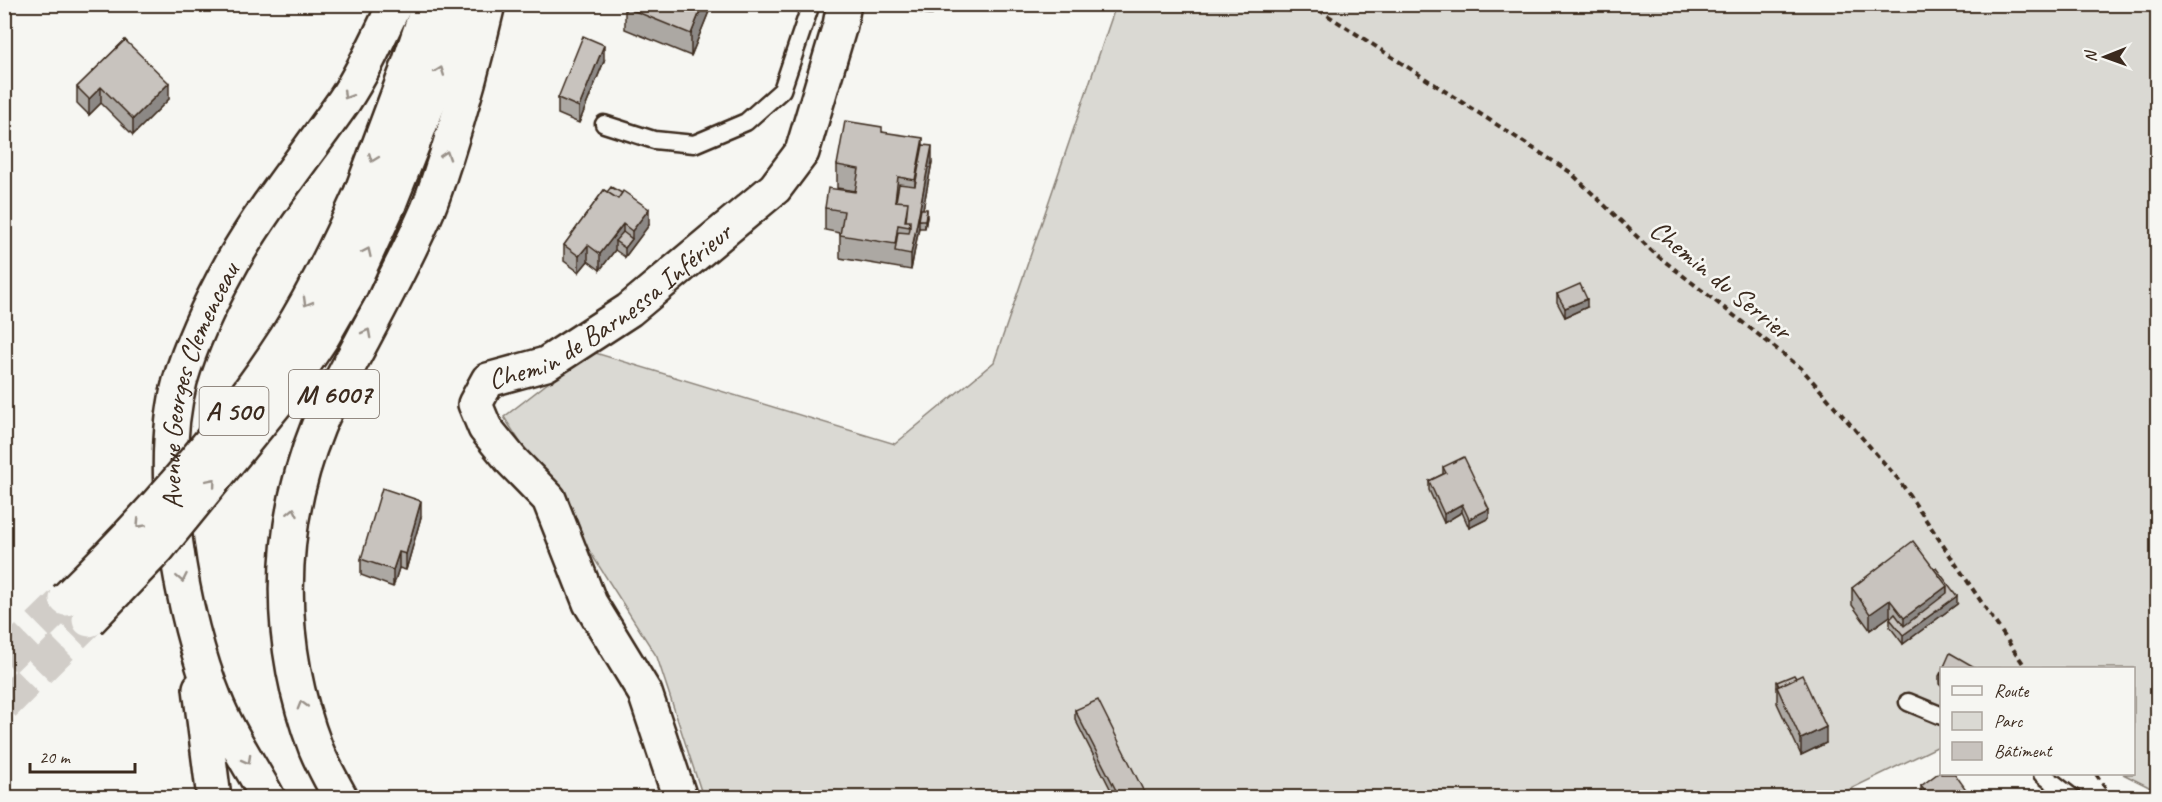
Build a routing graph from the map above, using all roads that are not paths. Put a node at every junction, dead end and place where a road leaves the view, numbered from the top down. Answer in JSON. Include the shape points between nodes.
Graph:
{"nodes":[{"id":1,"x":395,"y":4,"type":"edge"},
{"id":2,"x":429,"y":4,"type":"edge"},
{"id":3,"x":462,"y":4,"type":"edge"},
{"id":4,"x":488,"y":4,"type":"edge"},
{"id":5,"x":811,"y":4,"type":"edge"},
{"id":6,"x":844,"y":4,"type":"edge"},
{"id":7,"x":604,"y":124,"type":"dead end"},
{"id":8,"x":375,"y":198,"type":"junction"},
{"id":9,"x":78,"y":610,"type":"tunnel mouth"},
{"id":10,"x":194,"y":639,"type":"junction"},
{"id":11,"x":1908,"y":702,"type":"dead end"},
{"id":12,"x":1940,"y":716,"type":"edge"},
{"id":13,"x":317,"y":751,"type":"junction"},
{"id":14,"x":2043,"y":775,"type":"edge"},
{"id":15,"x":214,"y":798,"type":"edge"},
{"id":16,"x":268,"y":798,"type":"edge"},
{"id":17,"x":322,"y":798,"type":"edge"},
{"id":18,"x":340,"y":798,"type":"edge"},
{"id":19,"x":680,"y":798,"type":"edge"},
{"id":20,"x":2073,"y":798,"type":"edge"}],
"edges":[{"from":1,"to":10,"type":"main road","name":"Avenue Georges Clemenceau","one_way":true,"via":[[346,98],[234,259],[202,320],[180,382],[172,434],[171,490],[177,553]]},
{"from":2,"to":8,"type":"main road","number":"A 500","one_way":true},
{"from":8,"to":3,"type":"main road","number":"A 500","one_way":true,"via":[[422,120]]},
{"from":13,"to":4,"type":"main road","number":"M 6007","one_way":true,"via":[[300,703],[286,607],[287,548],[294,506],[319,426],[429,206],[472,72]]},
{"from":5,"to":7,"type":"lane","via":[[782,90],[746,122],[694,144],[654,140]]},
{"from":6,"to":19,"type":"main road","name":"Chemin de Barnessa Inférieur","via":[[802,152],[776,188],[629,310],[546,364],[488,380],[476,405],[485,428],[549,499],[590,603],[645,693]]},
{"from":8,"to":9,"type":"main road","number":"A 500","bridge":true,"via":[[350,288],[286,391],[158,548]]},
{"from":10,"to":15,"type":"main road"},
{"from":10,"to":16,"type":"main road","name":"Avenue Georges Clemenceau","one_way":true,"via":[[216,704]]},
{"from":11,"to":12,"type":"lane"},
{"from":13,"to":17,"type":"main road","number":"M 6007"},
{"from":13,"to":18,"type":"main road","number":"M 6007"},
{"from":14,"to":20,"type":"lane"}]}
